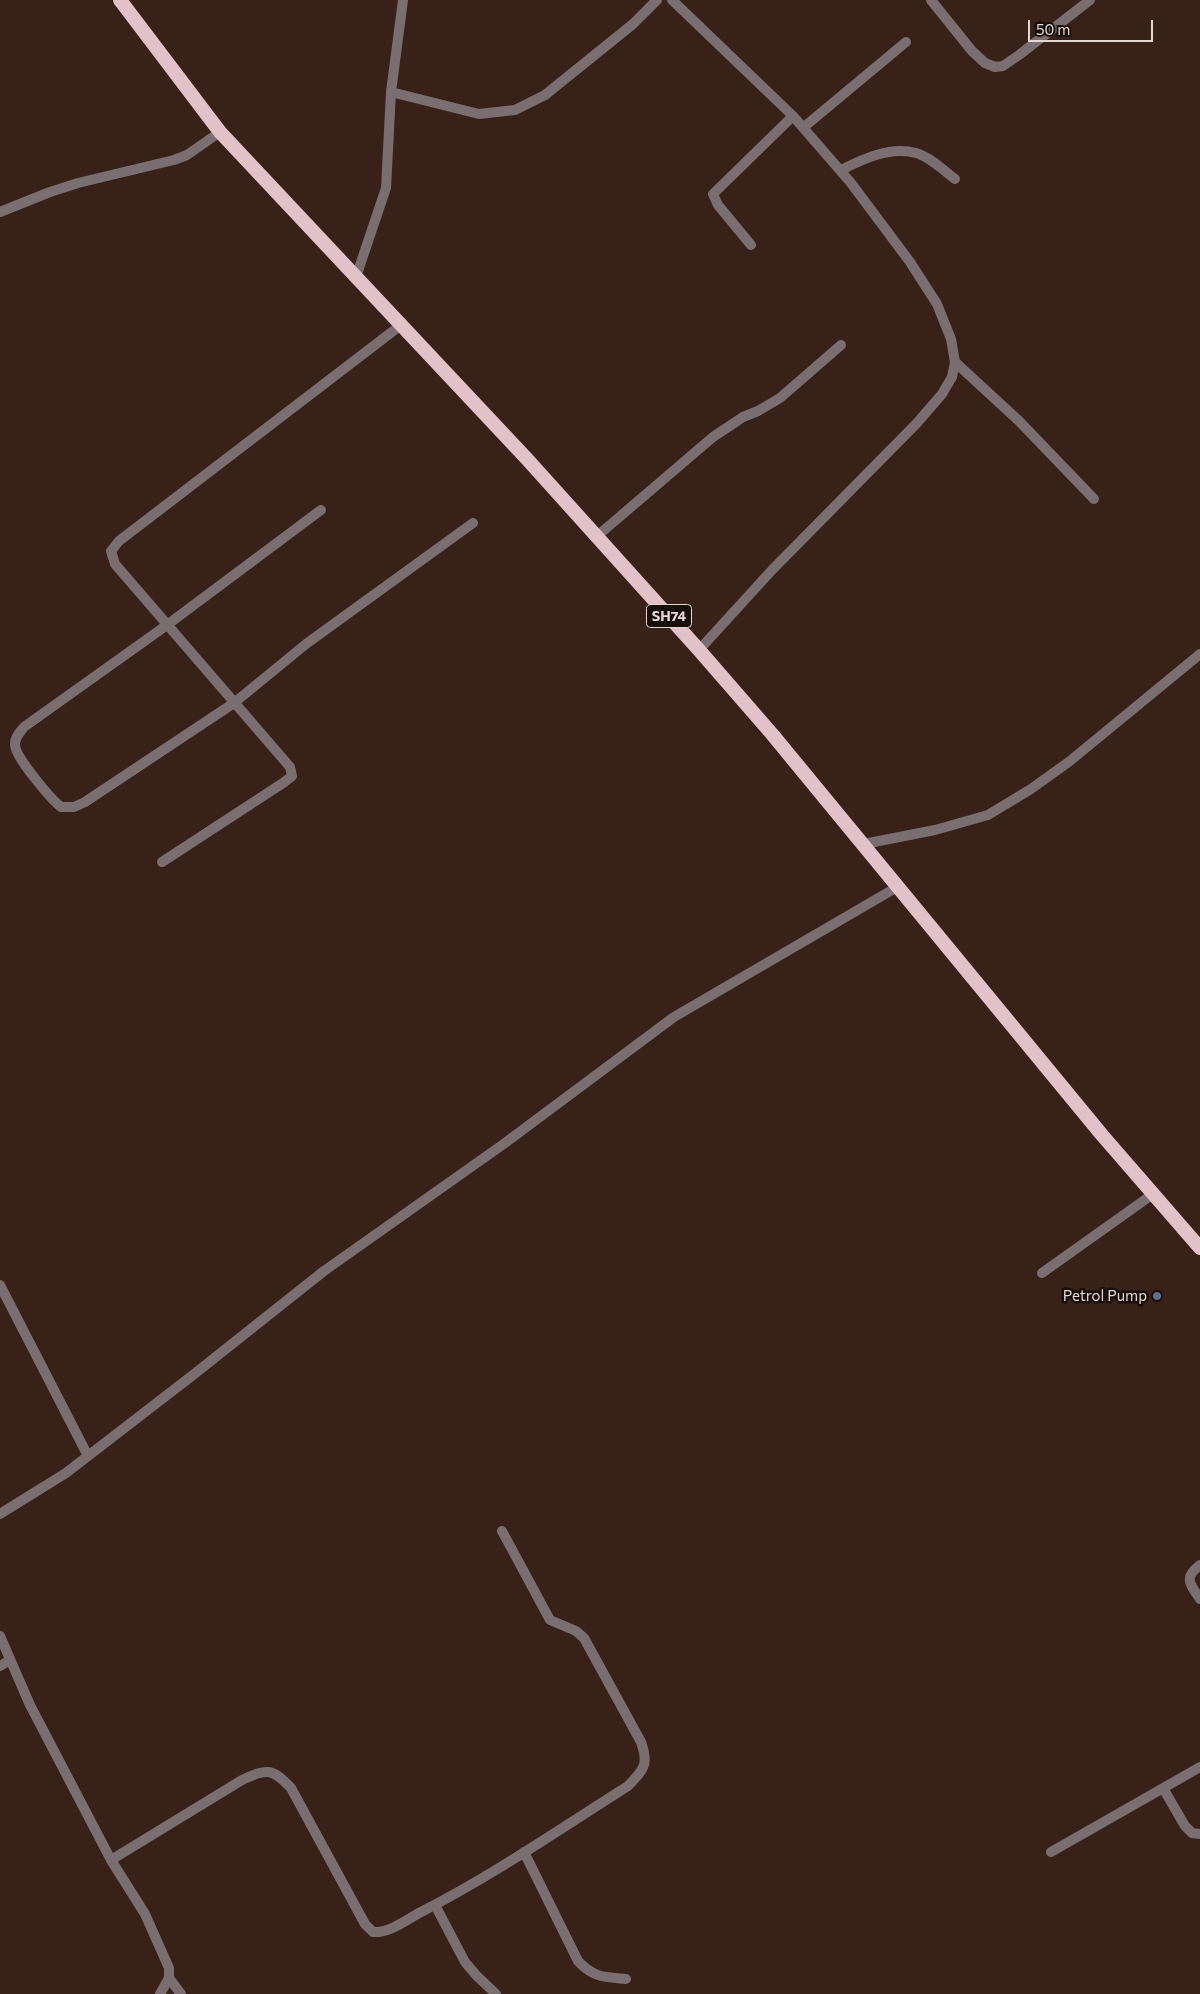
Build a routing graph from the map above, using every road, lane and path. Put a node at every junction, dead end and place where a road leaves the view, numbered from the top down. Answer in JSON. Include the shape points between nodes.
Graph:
{"nodes":[{"id":1,"x":120,"y":0,"type":"edge"},
{"id":2,"x":403,"y":0,"type":"edge"},
{"id":3,"x":656,"y":0,"type":"edge"},
{"id":4,"x":672,"y":0,"type":"edge"},
{"id":5,"x":931,"y":0,"type":"edge"},
{"id":6,"x":1090,"y":0,"type":"edge"},
{"id":7,"x":906,"y":42,"type":"dead end"},
{"id":8,"x":391,"y":92,"type":"junction"},
{"id":9,"x":793,"y":116,"type":"junction"},
{"id":10,"x":804,"y":127,"type":"junction"},
{"id":11,"x":220,"y":132,"type":"junction"},
{"id":12,"x":840,"y":170,"type":"junction"},
{"id":13,"x":955,"y":179,"type":"dead end"},
{"id":14,"x":0,"y":212,"type":"edge"},
{"id":15,"x":751,"y":245,"type":"dead end"},
{"id":16,"x":356,"y":277,"type":"junction"},
{"id":17,"x":401,"y":325,"type":"junction"},
{"id":18,"x":841,"y":345,"type":"dead end"},
{"id":19,"x":955,"y":362,"type":"junction"},
{"id":20,"x":1094,"y":499,"type":"dead end"},
{"id":21,"x":321,"y":510,"type":"dead end"},
{"id":22,"x":473,"y":523,"type":"dead end"},
{"id":23,"x":596,"y":536,"type":"junction"},
{"id":24,"x":167,"y":625,"type":"junction"},
{"id":25,"x":699,"y":650,"type":"junction"},
{"id":26,"x":1200,"y":654,"type":"edge"},
{"id":27,"x":234,"y":703,"type":"junction"},
{"id":28,"x":864,"y":844,"type":"junction"},
{"id":29,"x":162,"y":862,"type":"dead end"},
{"id":30,"x":899,"y":886,"type":"junction"},
{"id":31,"x":1153,"y":1194,"type":"junction"},
{"id":32,"x":1200,"y":1248,"type":"edge"},
{"id":33,"x":1042,"y":1272,"type":"dead end"},
{"id":34,"x":0,"y":1285,"type":"edge"},
{"id":35,"x":88,"y":1456,"type":"junction"},
{"id":36,"x":0,"y":1514,"type":"edge"},
{"id":37,"x":502,"y":1531,"type":"dead end"},
{"id":38,"x":1200,"y":1565,"type":"edge"},
{"id":39,"x":1200,"y":1600,"type":"edge"},
{"id":40,"x":0,"y":1636,"type":"edge"},
{"id":41,"x":10,"y":1660,"type":"junction"},
{"id":42,"x":0,"y":1666,"type":"edge"},
{"id":43,"x":1200,"y":1767,"type":"edge"},
{"id":44,"x":1163,"y":1788,"type":"junction"},
{"id":45,"x":1200,"y":1834,"type":"edge"},
{"id":46,"x":524,"y":1852,"type":"junction"},
{"id":47,"x":1050,"y":1852,"type":"dead end"},
{"id":48,"x":112,"y":1860,"type":"junction"},
{"id":49,"x":435,"y":1905,"type":"junction"},
{"id":50,"x":169,"y":1978,"type":"junction"},
{"id":51,"x":626,"y":1979,"type":"dead end"},
{"id":52,"x":160,"y":1994,"type":"edge"},
{"id":53,"x":181,"y":1994,"type":"edge"},
{"id":54,"x":496,"y":1994,"type":"edge"}],
"edges":[{"from":1,"to":11,"type":"highway","number":"SH74"},
{"from":2,"to":8,"type":"street"},
{"from":3,"to":8,"type":"street","via":[[633,24],[546,96],[515,110],[479,114]]},
{"from":4,"to":9,"type":"street"},
{"from":5,"to":6,"type":"street","via":[[972,51],[995,67],[1019,56]]},
{"from":7,"to":10,"type":"street"},
{"from":8,"to":16,"type":"street","via":[[386,188]]},
{"from":9,"to":10,"type":"street"},
{"from":9,"to":15,"type":"street","via":[[713,194],[718,205]]},
{"from":10,"to":12,"type":"street"},
{"from":11,"to":14,"type":"street","via":[[174,160],[78,183]]},
{"from":11,"to":16,"type":"highway","number":"SH74"},
{"from":12,"to":13,"type":"street","via":[[865,158],[894,151],[916,153]]},
{"from":12,"to":19,"type":"street","via":[[910,262],[937,304],[951,339]]},
{"from":16,"to":17,"type":"highway","number":"SH74"},
{"from":17,"to":23,"type":"highway","number":"SH74"},
{"from":17,"to":24,"type":"street","via":[[119,541],[111,551],[115,564]]},
{"from":18,"to":23,"type":"street","via":[[780,398],[712,437]]},
{"from":19,"to":20,"type":"street","via":[[1019,421]]},
{"from":19,"to":25,"type":"street","via":[[952,377],[942,394]]},
{"from":21,"to":24,"type":"street"},
{"from":22,"to":27,"type":"street","via":[[306,644]]},
{"from":23,"to":25,"type":"highway","number":"SH74"},
{"from":24,"to":27,"type":"street"},
{"from":24,"to":27,"type":"street","via":[[34,719],[16,738],[14,746],[19,756],[53,800],[61,807],[74,807],[85,802]]},
{"from":25,"to":28,"type":"highway","number":"SH74"},
{"from":26,"to":28,"type":"street","via":[[1070,761],[988,815],[935,830]]},
{"from":27,"to":29,"type":"street","via":[[290,767],[292,776]]},
{"from":28,"to":30,"type":"highway","number":"SH74"},
{"from":30,"to":31,"type":"highway","number":"SH74"},
{"from":30,"to":35,"type":"street","via":[[674,1017],[504,1143],[324,1270]]},
{"from":31,"to":32,"type":"highway","number":"SH74"},
{"from":31,"to":33,"type":"street"},
{"from":34,"to":35,"type":"street"},
{"from":35,"to":36,"type":"street"},
{"from":37,"to":46,"type":"street","via":[[550,1620],[584,1638],[646,1757],[643,1770],[628,1786]]},
{"from":38,"to":39,"type":"street","via":[[1189,1578]]},
{"from":40,"to":41,"type":"street"},
{"from":41,"to":42,"type":"street"},
{"from":41,"to":48,"type":"street","via":[[30,1705]]},
{"from":43,"to":44,"type":"street"},
{"from":44,"to":45,"type":"street","via":[[1185,1826],[1192,1834]]},
{"from":44,"to":47,"type":"street"},
{"from":46,"to":49,"type":"street"},
{"from":46,"to":51,"type":"street","via":[[578,1961],[598,1977]]},
{"from":48,"to":49,"type":"street","via":[[242,1780],[264,1771],[279,1775],[291,1788],[365,1924],[373,1932],[382,1932]]},
{"from":48,"to":50,"type":"street","via":[[145,1914],[170,1968]]},
{"from":49,"to":54,"type":"street","via":[[465,1962]]},
{"from":50,"to":52,"type":"street"},
{"from":50,"to":53,"type":"street"}]}
